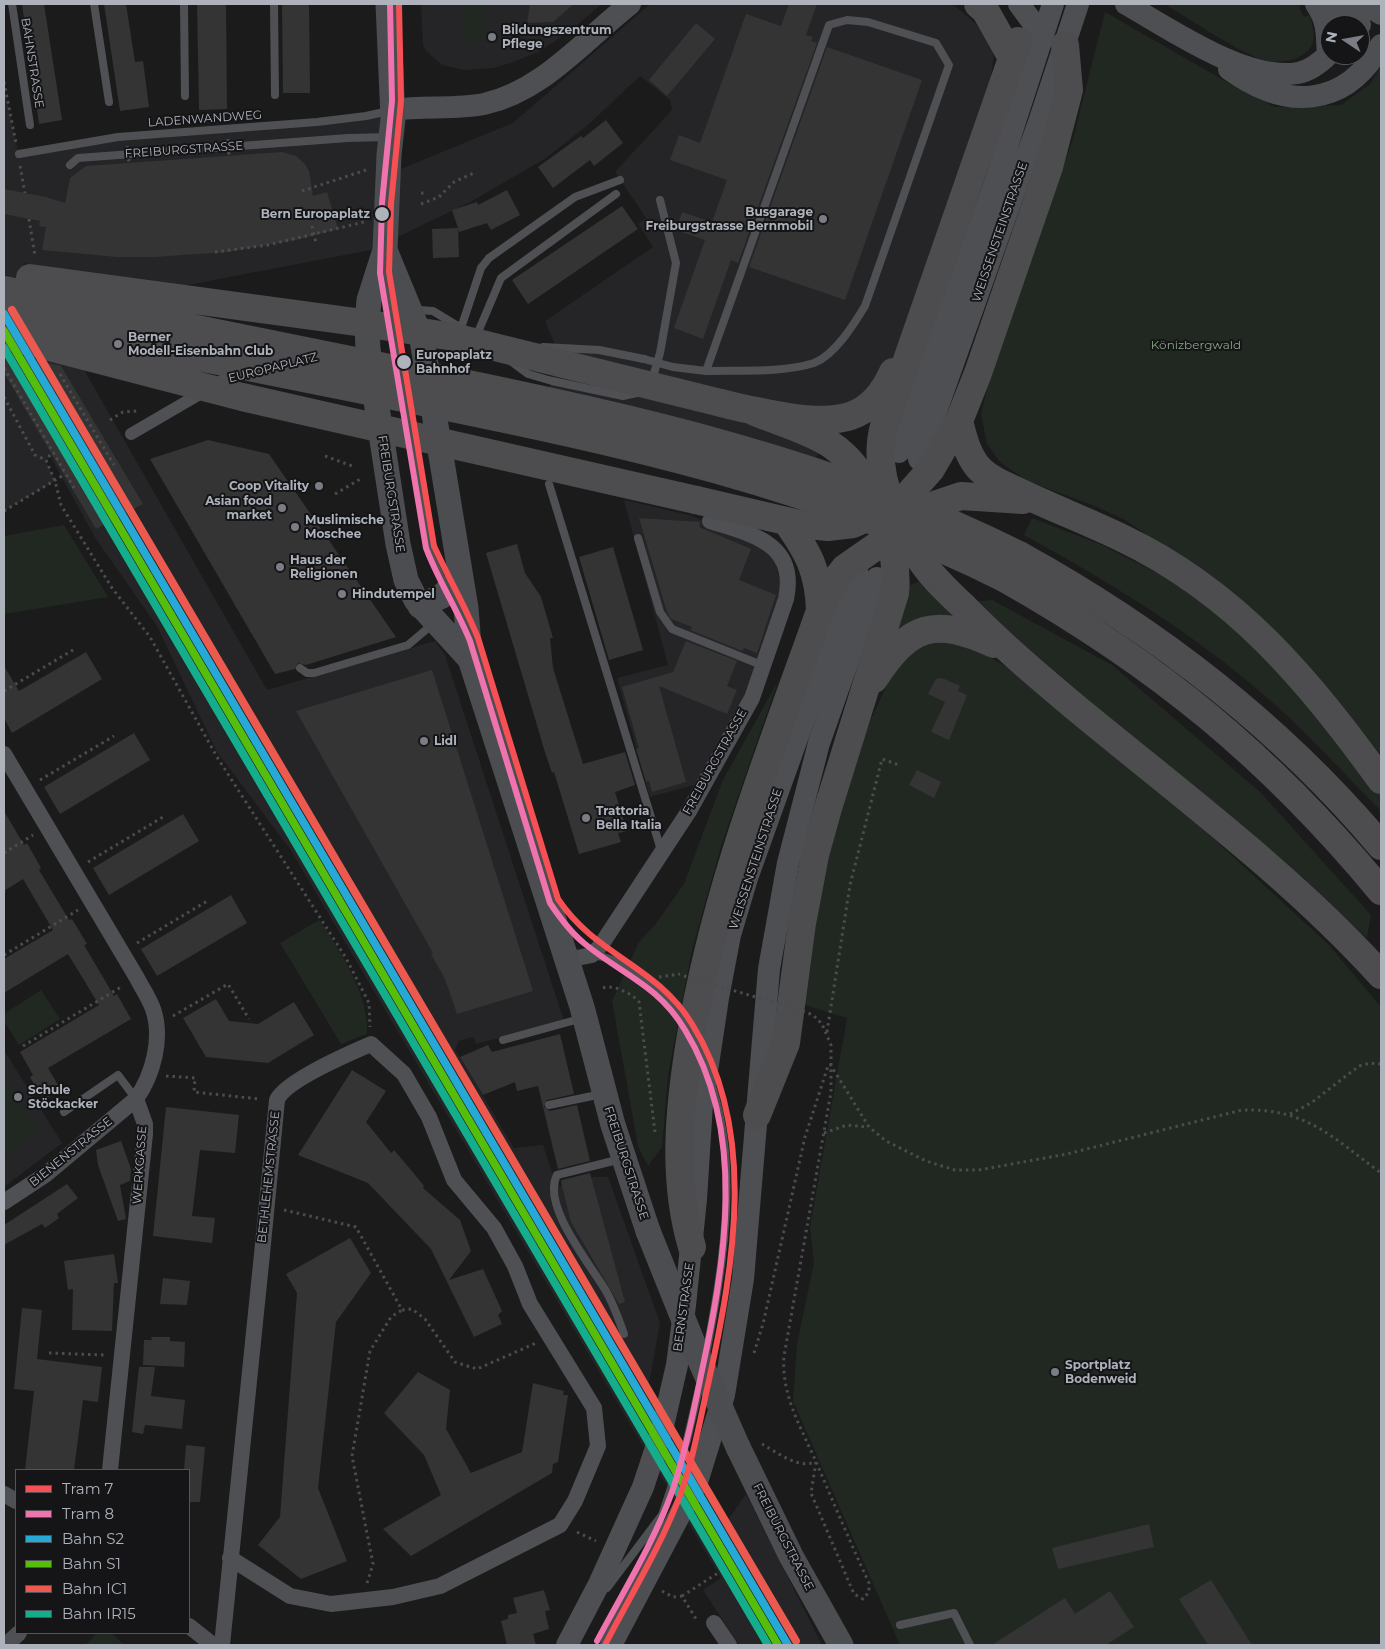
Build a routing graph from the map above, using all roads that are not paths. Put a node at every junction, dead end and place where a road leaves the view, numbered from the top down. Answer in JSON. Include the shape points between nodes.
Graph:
{"nodes":[{"id":1,"x":12,"y":4,"type":"edge"},
{"id":2,"x":94,"y":4,"type":"edge"},
{"id":3,"x":184,"y":4,"type":"edge"},
{"id":4,"x":274,"y":4,"type":"edge"},
{"id":5,"x":388,"y":4,"type":"edge"},
{"id":6,"x":630,"y":4,"type":"edge"},
{"id":7,"x":978,"y":4,"type":"edge"},
{"id":8,"x":1053,"y":4,"type":"edge"},
{"id":9,"x":1078,"y":4,"type":"edge"},
{"id":10,"x":1126,"y":4,"type":"edge"},
{"id":11,"x":1316,"y":4,"type":"edge"},
{"id":12,"x":1336,"y":4,"type":"edge"},
{"id":13,"x":1026,"y":7,"type":"edge"},
{"id":14,"x":1323,"y":15,"type":"edge"},
{"id":15,"x":1359,"y":15,"type":"edge"},
{"id":16,"x":1370,"y":25,"type":"edge"},
{"id":17,"x":1381,"y":39,"type":"edge"},
{"id":18,"x":1194,"y":43,"type":"junction"},
{"id":19,"x":1381,"y":45,"type":"edge"},
{"id":20,"x":1034,"y":46,"type":"junction"},
{"id":21,"x":1320,"y":61,"type":"edge"},
{"id":22,"x":275,"y":95,"type":"dead end"},
{"id":23,"x":185,"y":96,"type":"dead end"},
{"id":24,"x":109,"y":102,"type":"dead end"},
{"id":25,"x":392,"y":110,"type":"junction"},
{"id":26,"x":30,"y":125,"type":"dead end"},
{"id":27,"x":391,"y":137,"type":"junction"},
{"id":28,"x":19,"y":154,"type":"road end"},
{"id":29,"x":70,"y":165,"type":"dead end"},
{"id":30,"x":620,"y":180,"type":"dead end"},
{"id":31,"x":616,"y":194,"type":"dead end"},
{"id":32,"x":660,"y":200,"type":"dead end"},
{"id":33,"x":386,"y":244,"type":"junction"},
{"id":34,"x":4,"y":275,"type":"edge"},
{"id":35,"x":4,"y":290,"type":"edge"},
{"id":36,"x":400,"y":308,"type":"junction"},
{"id":37,"x":4,"y":318,"type":"edge"},
{"id":38,"x":461,"y":328,"type":"junction"},
{"id":39,"x":4,"y":335,"type":"edge"},
{"id":40,"x":476,"y":336,"type":"junction"},
{"id":41,"x":914,"y":336,"type":"junction"},
{"id":42,"x":368,"y":345,"type":"junction"},
{"id":43,"x":496,"y":349,"type":"junction"},
{"id":44,"x":706,"y":371,"type":"junction"},
{"id":45,"x":401,"y":383,"type":"dead end"},
{"id":46,"x":403,"y":392,"type":"dead end"},
{"id":47,"x":755,"y":412,"type":"junction"},
{"id":48,"x":959,"y":421,"type":"junction"},
{"id":49,"x":130,"y":434,"type":"dead end"},
{"id":50,"x":909,"y":456,"type":"dead end"},
{"id":51,"x":549,"y":484,"type":"dead end"},
{"id":52,"x":1037,"y":501,"type":"junction"},
{"id":53,"x":710,"y":520,"type":"dead end"},
{"id":54,"x":786,"y":521,"type":"junction"},
{"id":55,"x":891,"y":521,"type":"junction"},
{"id":56,"x":638,"y":538,"type":"dead end"},
{"id":57,"x":453,"y":589,"type":"junction"},
{"id":58,"x":820,"y":610,"type":"junction"},
{"id":59,"x":438,"y":615,"type":"junction"},
{"id":60,"x":1005,"y":648,"type":"junction"},
{"id":61,"x":470,"y":659,"type":"junction"},
{"id":62,"x":764,"y":666,"type":"junction"},
{"id":63,"x":300,"y":668,"type":"dead end"},
{"id":64,"x":859,"y":702,"type":"junction"},
{"id":65,"x":4,"y":754,"type":"edge"},
{"id":66,"x":1381,"y":780,"type":"edge"},
{"id":67,"x":1381,"y":846,"type":"edge"},
{"id":68,"x":662,"y":852,"type":"junction"},
{"id":69,"x":1381,"y":891,"type":"edge"},
{"id":70,"x":592,"y":954,"type":"junction"},
{"id":71,"x":566,"y":960,"type":"junction"},
{"id":72,"x":1381,"y":975,"type":"edge"},
{"id":73,"x":584,"y":1018,"type":"junction"},
{"id":74,"x":503,"y":1040,"type":"dead end"},
{"id":75,"x":604,"y":1094,"type":"junction"},
{"id":76,"x":136,"y":1099,"type":"junction"},
{"id":77,"x":549,"y":1105,"type":"dead end"},
{"id":78,"x":64,"y":1112,"type":"dead end"},
{"id":79,"x":757,"y":1115,"type":"junction"},
{"id":80,"x":623,"y":1158,"type":"junction"},
{"id":81,"x":4,"y":1202,"type":"edge"},
{"id":82,"x":692,"y":1247,"type":"junction"},
{"id":83,"x":624,"y":1334,"type":"dead end"},
{"id":84,"x":110,"y":1469,"type":"edge"},
{"id":85,"x":662,"y":1515,"type":"junction"},
{"id":86,"x":230,"y":1558,"type":"junction"},
{"id":87,"x":606,"y":1589,"type":"junction"},
{"id":88,"x":633,"y":1600,"type":"junction"},
{"id":89,"x":706,"y":1622,"type":"road end"},
{"id":90,"x":900,"y":1625,"type":"dead end"},
{"id":91,"x":190,"y":1627,"type":"edge"},
{"id":92,"x":18,"y":1634,"type":"edge"},
{"id":93,"x":573,"y":1642,"type":"edge"},
{"id":94,"x":6,"y":1645,"type":"edge"},
{"id":95,"x":213,"y":1645,"type":"edge"},
{"id":96,"x":222,"y":1645,"type":"edge"},
{"id":97,"x":611,"y":1645,"type":"edge"},
{"id":98,"x":729,"y":1645,"type":"edge"},
{"id":99,"x":840,"y":1645,"type":"edge"},
{"id":100,"x":970,"y":1645,"type":"edge"}],
"edges":[{"from":1,"to":26,"type":"lane","name":"BAHNSTRASSE"},
{"from":2,"to":24,"type":"lane"},
{"from":3,"to":23,"type":"lane"},
{"from":4,"to":22,"type":"lane"},
{"from":5,"to":25,"type":"main road","name":"FREIBURGSTRASSE"},
{"from":6,"to":25,"type":"main road","via":[[546,75],[520,91],[482,104]]},
{"from":7,"to":20,"type":"highway"},
{"from":8,"to":20,"type":"main road","name":"WEISSENSTEINSTRASSE"},
{"from":9,"to":20,"type":"main road","name":"WEISSENSTEINSTRASSE"},
{"from":10,"to":18,"type":"main road"},
{"from":11,"to":14,"type":"main road"},
{"from":12,"to":15,"type":"main road"},
{"from":13,"to":20,"type":"main road","name":"WEISSENSTEINSTRASSE"},
{"from":16,"to":17,"type":"main road"},
{"from":18,"to":19,"type":"main road","via":[[1258,87],[1301,98],[1321,96],[1349,82],[1364,71]]},
{"from":18,"to":21,"type":"main road","via":[[1243,66],[1266,72],[1297,73]]},
{"from":20,"to":41,"type":"highway"},
{"from":20,"to":48,"type":"highway","via":[[1069,90],[1049,167]]},
{"from":20,"to":50,"type":"main road","name":"WEISSENSTEINSTRASSE"},
{"from":25,"to":27,"type":"main road","name":"FREIBURGSTRASSE"},
{"from":25,"to":28,"type":"lane","name":"LADENWANDWEG","via":[[317,122],[118,137]]},
{"from":27,"to":29,"type":"lane","name":"FREIBURGSTRASSE","via":[[78,158]]},
{"from":27,"to":33,"type":"main road","name":"FREIBURGSTRASSE"},
{"from":30,"to":38,"type":"lane","via":[[575,197],[489,258],[481,268]]},
{"from":31,"to":40,"type":"lane","via":[[501,278]]},
{"from":32,"to":43,"type":"lane","via":[[676,263],[658,360],[646,388],[640,393],[623,396],[528,374]]},
{"from":33,"to":36,"type":"main road","name":"FREIBURGSTRASSE"},
{"from":33,"to":42,"type":"main road","name":"FREIBURGSTRASSE","via":[[370,300]]},
{"from":34,"to":47,"type":"highway","bridge":true,"via":[[454,337]]},
{"from":35,"to":67,"type":"highway","bridge":true,"via":[[505,392],[683,432],[882,494],[1019,555],[1114,611],[1204,674],[1285,745]]},
{"from":36,"to":38,"type":"lane","via":[[433,311]]},
{"from":36,"to":45,"type":"lane","name":"FREIBURGSTRASSE"},
{"from":36,"to":57,"type":"main road","name":"FREIBURGSTRASSE","via":[[424,353]]},
{"from":37,"to":69,"type":"highway","bridge":true,"via":[[509,420],[677,458],[832,504],[931,543],[1006,580],[1102,636],[1189,699],[1270,769],[1344,846]]},
{"from":38,"to":40,"type":"lane"},
{"from":39,"to":54,"type":"highway","bridge":true,"via":[[242,397]]},
{"from":40,"to":43,"type":"lane"},
{"from":41,"to":47,"type":"highway","via":[[874,401],[852,417],[822,421]]},
{"from":41,"to":55,"type":"highway","via":[[880,442],[882,475]]},
{"from":42,"to":49,"type":"street","name":"EUROPAPLATZ","via":[[228,378]]},
{"from":42,"to":59,"type":"main road","name":"FREIBURGSTRASSE","via":[[406,580]]},
{"from":43,"to":44,"type":"lane","bridge":true,"via":[[557,347],[599,350]]},
{"from":44,"to":44,"type":"lane","via":[[829,25],[847,20],[868,22],[936,43],[949,65],[864,306],[845,338],[815,362],[778,369]]},
{"from":46,"to":57,"type":"lane","name":"FREIBURGSTRASSE","via":[[429,552]]},
{"from":47,"to":55,"type":"highway","via":[[828,442],[845,455]]},
{"from":48,"to":52,"type":"highway","via":[[968,454],[978,468],[996,481]]},
{"from":48,"to":55,"type":"highway","via":[[942,454],[902,502]]},
{"from":51,"to":68,"type":"lane"},
{"from":52,"to":55,"type":"highway","via":[[961,496]]},
{"from":52,"to":66,"type":"highway","via":[[1122,538],[1169,563],[1226,604],[1285,657],[1319,696]]},
{"from":53,"to":62,"type":"street","name":"FREIBURGSTRASSE","via":[[765,540],[775,549],[786,568],[786,599]]},
{"from":54,"to":55,"type":"highway","via":[[828,527]]},
{"from":54,"to":58,"type":"highway","via":[[814,565]]},
{"from":55,"to":58,"type":"highway","via":[[845,568],[830,587]]},
{"from":55,"to":60,"type":"highway","via":[[936,579]]},
{"from":55,"to":64,"type":"highway","via":[[897,576],[895,593]]},
{"from":56,"to":62,"type":"lane","via":[[660,612],[672,629]]},
{"from":57,"to":59,"type":"main road","via":[[434,602]]},
{"from":57,"to":61,"type":"main road","name":"FREIBURGSTRASSE","via":[[466,608]]},
{"from":58,"to":82,"type":"highway","via":[[732,861],[712,928],[697,996],[680,1120],[684,1217]]},
{"from":59,"to":61,"type":"main road","name":"FREIBURGSTRASSE"},
{"from":59,"to":63,"type":"lane","via":[[426,632],[408,646],[314,673]]},
{"from":60,"to":64,"type":"highway","via":[[958,630],[941,627],[925,630],[895,650]]},
{"from":60,"to":72,"type":"highway","via":[[1299,893]]},
{"from":61,"to":71,"type":"main road","name":"FREIBURGSTRASSE"},
{"from":62,"to":68,"type":"street","name":"FREIBURGSTRASSE","via":[[752,698],[689,812]]},
{"from":64,"to":79,"type":"highway","via":[[816,855],[802,923],[786,1043]]},
{"from":65,"to":76,"type":"street","via":[[150,1002],[156,1019],[154,1061]]},
{"from":68,"to":70,"type":"street","name":"FREIBURGSTRASSE"},
{"from":70,"to":71,"type":"street"},
{"from":70,"to":85,"type":"lane","bridge":true,"via":[[624,966],[644,979],[667,1002],[697,1045],[710,1076],[725,1138],[726,1205],[715,1309],[687,1440]]},
{"from":71,"to":73,"type":"main road","name":"FREIBURGSTRASSE"},
{"from":73,"to":74,"type":"lane"},
{"from":73,"to":75,"type":"main road","name":"FREIBURGSTRASSE"},
{"from":75,"to":77,"type":"lane"},
{"from":75,"to":80,"type":"main road","name":"FREIBURGSTRASSE"},
{"from":76,"to":78,"type":"lane","via":[[118,1075]]},
{"from":76,"to":81,"type":"street","name":"BIENENSTRASSE","via":[[45,1175]]},
{"from":76,"to":84,"type":"street","name":"WERKGASSE","via":[[145,1134]]},
{"from":79,"to":82,"type":"main road","name":"WEISSENSTEINSTRASSE","via":[[769,969],[788,863],[867,574],[747,878],[730,935],[702,1104]]},
{"from":79,"to":88,"type":"main road","via":[[743,1279],[724,1395],[696,1482]]},
{"from":80,"to":83,"type":"lane","via":[[557,1175],[553,1182],[560,1214],[607,1292]]},
{"from":80,"to":99,"type":"main road","name":"FREIBURGSTRASSE","bridge":true,"via":[[648,1231],[701,1363],[747,1444],[791,1556]]},
{"from":82,"to":87,"type":"main road","name":"BERNSTRASSE","via":[[693,1310],[669,1435],[651,1492]]},
{"from":82,"to":93,"type":"main road","name":"BERNSTRASSE","via":[[677,1365],[662,1430],[643,1487]]},
{"from":85,"to":87,"type":"lane"},
{"from":85,"to":88,"type":"lane"},
{"from":86,"to":86,"type":"street","name":"BETHLEHEMSTRASSE","via":[[277,1100],[287,1087],[371,1044],[404,1074],[429,1117],[454,1180],[494,1228],[515,1266],[530,1304],[594,1408],[598,1446],[575,1501],[560,1524],[440,1586],[393,1597],[331,1604],[290,1596]]},
{"from":86,"to":96,"type":"street","name":"BETHLEHEMSTRASSE"},
{"from":87,"to":93,"type":"main road","name":"BERNSTRASSE"},
{"from":88,"to":97,"type":"main road"},
{"from":89,"to":98,"type":"street"},
{"from":90,"to":100,"type":"lane","via":[[954,1613]]},
{"from":91,"to":95,"type":"street"},
{"from":92,"to":94,"type":"street"}]}
